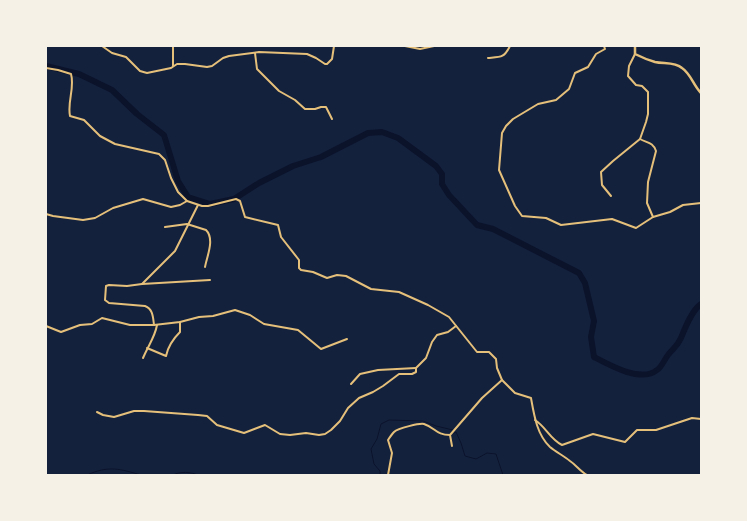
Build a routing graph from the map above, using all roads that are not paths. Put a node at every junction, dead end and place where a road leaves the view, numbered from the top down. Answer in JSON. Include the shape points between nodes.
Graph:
{"nodes":[{"id":1,"x":102,"y":46,"type":"edge"},
{"id":2,"x":173,"y":46,"type":"edge"},
{"id":3,"x":334,"y":46,"type":"edge"},
{"id":4,"x":406,"y":46,"type":"edge"},
{"id":5,"x":434,"y":46,"type":"edge"},
{"id":6,"x":510,"y":46,"type":"edge"},
{"id":7,"x":604,"y":46,"type":"edge"},
{"id":8,"x":635,"y":46,"type":"edge"},
{"id":9,"x":255,"y":53,"type":"junction"},
{"id":10,"x":635,"y":54,"type":"junction"},
{"id":11,"x":488,"y":58,"type":"dead end"},
{"id":12,"x":173,"y":66,"type":"junction"},
{"id":13,"x":46,"y":68,"type":"edge"},
{"id":14,"x":701,"y":92,"type":"edge"},
{"id":15,"x":332,"y":119,"type":"dead end"},
{"id":16,"x":640,"y":139,"type":"junction"},
{"id":17,"x":611,"y":196,"type":"dead end"},
{"id":18,"x":187,"y":201,"type":"junction"},
{"id":19,"x":701,"y":203,"type":"edge"},
{"id":20,"x":198,"y":205,"type":"junction"},
{"id":21,"x":46,"y":214,"type":"edge"},
{"id":22,"x":653,"y":217,"type":"junction"},
{"id":23,"x":188,"y":224,"type":"junction"},
{"id":24,"x":165,"y":227,"type":"dead end"},
{"id":25,"x":205,"y":267,"type":"dead end"},
{"id":26,"x":210,"y":280,"type":"dead end"},
{"id":27,"x":142,"y":284,"type":"junction"},
{"id":28,"x":180,"y":322,"type":"junction"},
{"id":29,"x":156,"y":325,"type":"junction"},
{"id":30,"x":46,"y":326,"type":"edge"},
{"id":31,"x":456,"y":326,"type":"junction"},
{"id":32,"x":348,"y":339,"type":"dead end"},
{"id":33,"x":147,"y":348,"type":"junction"},
{"id":34,"x":143,"y":358,"type":"dead end"},
{"id":35,"x":416,"y":368,"type":"junction"},
{"id":36,"x":502,"y":380,"type":"junction"},
{"id":37,"x":350,"y":384,"type":"dead end"},
{"id":38,"x":97,"y":412,"type":"dead end"},
{"id":39,"x":701,"y":419,"type":"edge"},
{"id":40,"x":535,"y":420,"type":"junction"},
{"id":41,"x":450,"y":435,"type":"junction"},
{"id":42,"x":452,"y":446,"type":"dead end"},
{"id":43,"x":388,"y":475,"type":"edge"},
{"id":44,"x":587,"y":475,"type":"edge"}],
"edges":[{"from":1,"to":12,"type":"street","via":[[112,53],[126,57],[140,71],[147,73]]},
{"from":2,"to":12,"type":"street"},
{"from":3,"to":9,"type":"street","via":[[332,59],[328,64],[307,54]]},
{"from":4,"to":5,"type":"street","via":[[420,49]]},
{"from":6,"to":11,"type":"street","via":[[502,57]]},
{"from":7,"to":22,"type":"street","via":[[605,49],[596,54],[588,66],[575,73],[569,89],[556,100],[538,104],[506,126],[502,133],[499,170],[514,206],[522,216],[546,218],[561,225],[612,219],[636,228]]},
{"from":8,"to":10,"type":"street"},
{"from":9,"to":12,"type":"street","via":[[229,56],[212,66]]},
{"from":9,"to":15,"type":"street","via":[[257,69],[279,90],[305,109],[326,107]]},
{"from":10,"to":14,"type":"street","via":[[654,62],[681,67]]},
{"from":10,"to":16,"type":"street","via":[[629,66],[628,76],[636,85],[646,89],[649,101]]},
{"from":13,"to":18,"type":"street","via":[[71,74],[73,81],[68,109],[70,116],[84,120],[100,136],[115,144],[159,154],[165,160],[178,192]]},
{"from":16,"to":17,"type":"street","via":[[601,172],[602,185]]},
{"from":16,"to":22,"type":"street","via":[[654,146],[656,151],[648,182],[647,203]]},
{"from":18,"to":20,"type":"street"},
{"from":18,"to":21,"type":"street","via":[[171,207],[143,199],[113,208],[95,218],[83,220]]},
{"from":19,"to":22,"type":"street","via":[[683,204],[670,212]]},
{"from":20,"to":23,"type":"street"},
{"from":20,"to":31,"type":"street","via":[[208,206],[236,199],[240,201],[245,217],[278,225],[281,237],[299,260],[301,270],[327,278],[346,276],[371,289],[399,292],[449,317]]},
{"from":23,"to":24,"type":"street"},
{"from":23,"to":25,"type":"street","via":[[206,230],[211,239]]},
{"from":23,"to":27,"type":"street","via":[[176,252]]},
{"from":26,"to":27,"type":"street"},
{"from":27,"to":29,"type":"street","via":[[107,285],[106,300],[109,303],[150,307]]},
{"from":28,"to":29,"type":"street"},
{"from":28,"to":32,"type":"street","via":[[235,310],[264,324],[298,330],[322,349]]},
{"from":28,"to":33,"type":"street","via":[[180,332],[168,347],[166,356]]},
{"from":29,"to":30,"type":"street","via":[[130,325],[102,318],[92,324],[80,325],[61,332]]},
{"from":29,"to":33,"type":"street","via":[[155,336]]},
{"from":31,"to":35,"type":"street","via":[[437,335],[426,358]]},
{"from":31,"to":36,"type":"street","via":[[477,352],[489,352],[496,359]]},
{"from":33,"to":34,"type":"street"},
{"from":35,"to":37,"type":"street","via":[[378,370],[360,374]]},
{"from":35,"to":38,"type":"street","via":[[416,372],[399,374],[383,386],[359,398],[331,430],[319,436],[306,433],[280,434],[265,425],[244,434],[217,425],[207,416],[198,414],[134,411],[114,416]]},
{"from":36,"to":40,"type":"street","via":[[515,393],[531,398]]},
{"from":36,"to":41,"type":"street","via":[[482,398]]},
{"from":39,"to":40,"type":"street","via":[[692,418],[656,430],[637,430],[625,442],[593,434],[562,445]]},
{"from":40,"to":44,"type":"street","via":[[549,447]]},
{"from":41,"to":42,"type":"street"},
{"from":41,"to":43,"type":"street","via":[[438,433],[422,423],[399,428],[388,440],[392,453]]}]}
